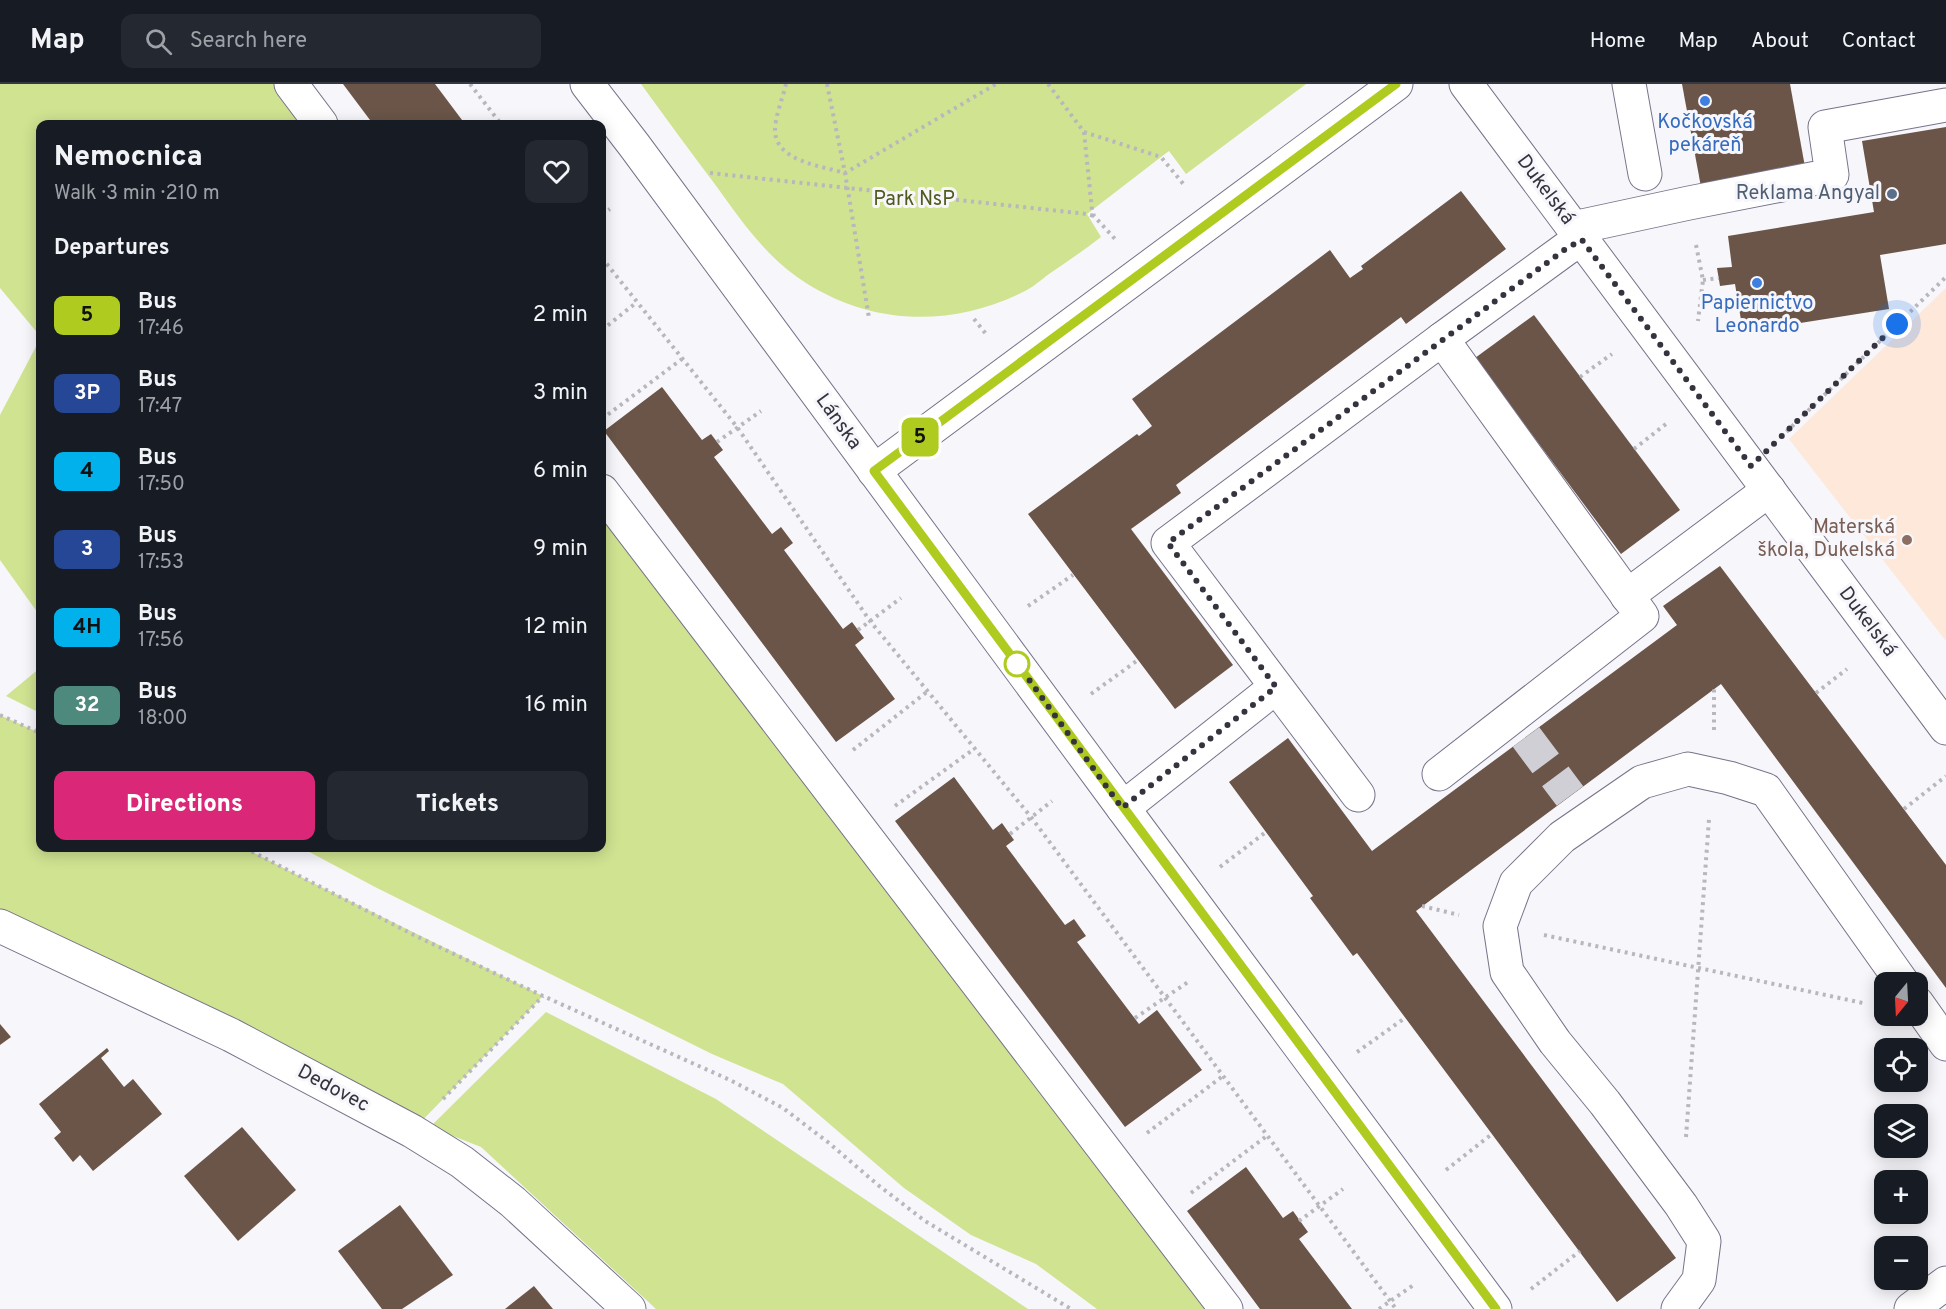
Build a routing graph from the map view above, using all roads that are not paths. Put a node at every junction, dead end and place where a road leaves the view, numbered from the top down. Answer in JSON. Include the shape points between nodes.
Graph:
{"nodes":[{"id":1,"x":291,"y":84,"type":"edge"},
{"id":2,"x":587,"y":84,"type":"edge"},
{"id":3,"x":1396,"y":84,"type":"edge"},
{"id":4,"x":1466,"y":84,"type":"edge"},
{"id":5,"x":1629,"y":84,"type":"edge"},
{"id":6,"x":1946,"y":105,"type":"edge"},
{"id":7,"x":318,"y":120,"type":"edge"},
{"id":8,"x":1645,"y":174,"type":"dead end"},
{"id":9,"x":1578,"y":234,"type":"junction"},
{"id":10,"x":1442,"y":339,"type":"junction"},
{"id":11,"x":874,"y":471,"type":"junction"},
{"id":12,"x":1760,"y":478,"type":"junction"},
{"id":13,"x":606,"y":495,"type":"edge"},
{"id":14,"x":1627,"y":596,"type":"junction"},
{"id":15,"x":1276,"y":687,"type":"junction"},
{"id":16,"x":1946,"y":728,"type":"edge"},
{"id":17,"x":1439,"y":774,"type":"dead end"},
{"id":18,"x":1358,"y":795,"type":"dead end"},
{"id":19,"x":1122,"y":808,"type":"junction"},
{"id":20,"x":0,"y":926,"type":"edge"},
{"id":21,"x":1895,"y":972,"type":"edge"},
{"id":22,"x":1928,"y":1019,"type":"edge"},
{"id":23,"x":1946,"y":1044,"type":"edge"},
{"id":24,"x":1946,"y":1283,"type":"edge"},
{"id":25,"x":629,"y":1309,"type":"edge"},
{"id":26,"x":1226,"y":1309,"type":"edge"},
{"id":27,"x":1496,"y":1309,"type":"edge"},
{"id":28,"x":1678,"y":1309,"type":"edge"},
{"id":29,"x":1911,"y":1309,"type":"edge"}],
"edges":[{"from":1,"to":7,"type":"street"},
{"from":2,"to":11,"type":"street","name":"Lánska"},
{"from":3,"to":11,"type":"street"},
{"from":4,"to":9,"type":"street","name":"Dukelská"},
{"from":5,"to":8,"type":"street"},
{"from":6,"to":9,"type":"street","via":[[1825,127],[1832,175],[1689,203]]},
{"from":9,"to":10,"type":"street","via":[[1567,248]]},
{"from":9,"to":12,"type":"street","name":"Dukelská"},
{"from":10,"to":14,"type":"street"},
{"from":10,"to":15,"type":"street","via":[[1168,543]]},
{"from":11,"to":19,"type":"street","name":"Lánska"},
{"from":12,"to":14,"type":"street"},
{"from":12,"to":16,"type":"street","name":"Dukelská"},
{"from":13,"to":26,"type":"street"},
{"from":14,"to":17,"type":"street","via":[[1642,616],[1518,728]]},
{"from":15,"to":18,"type":"street"},
{"from":15,"to":19,"type":"street"},
{"from":19,"to":27,"type":"street","name":"Lánska"},
{"from":20,"to":25,"type":"street","name":"Dedovec","via":[[231,1035],[412,1131],[462,1162],[513,1202]]},
{"from":21,"to":28,"type":"street","via":[[1766,790],[1713,774],[1688,769],[1642,782],[1578,808],[1562,837],[1516,883],[1500,926],[1507,972],[1704,1241],[1699,1280]]},
{"from":22,"to":23,"type":"street"},
{"from":24,"to":29,"type":"street"}]}
